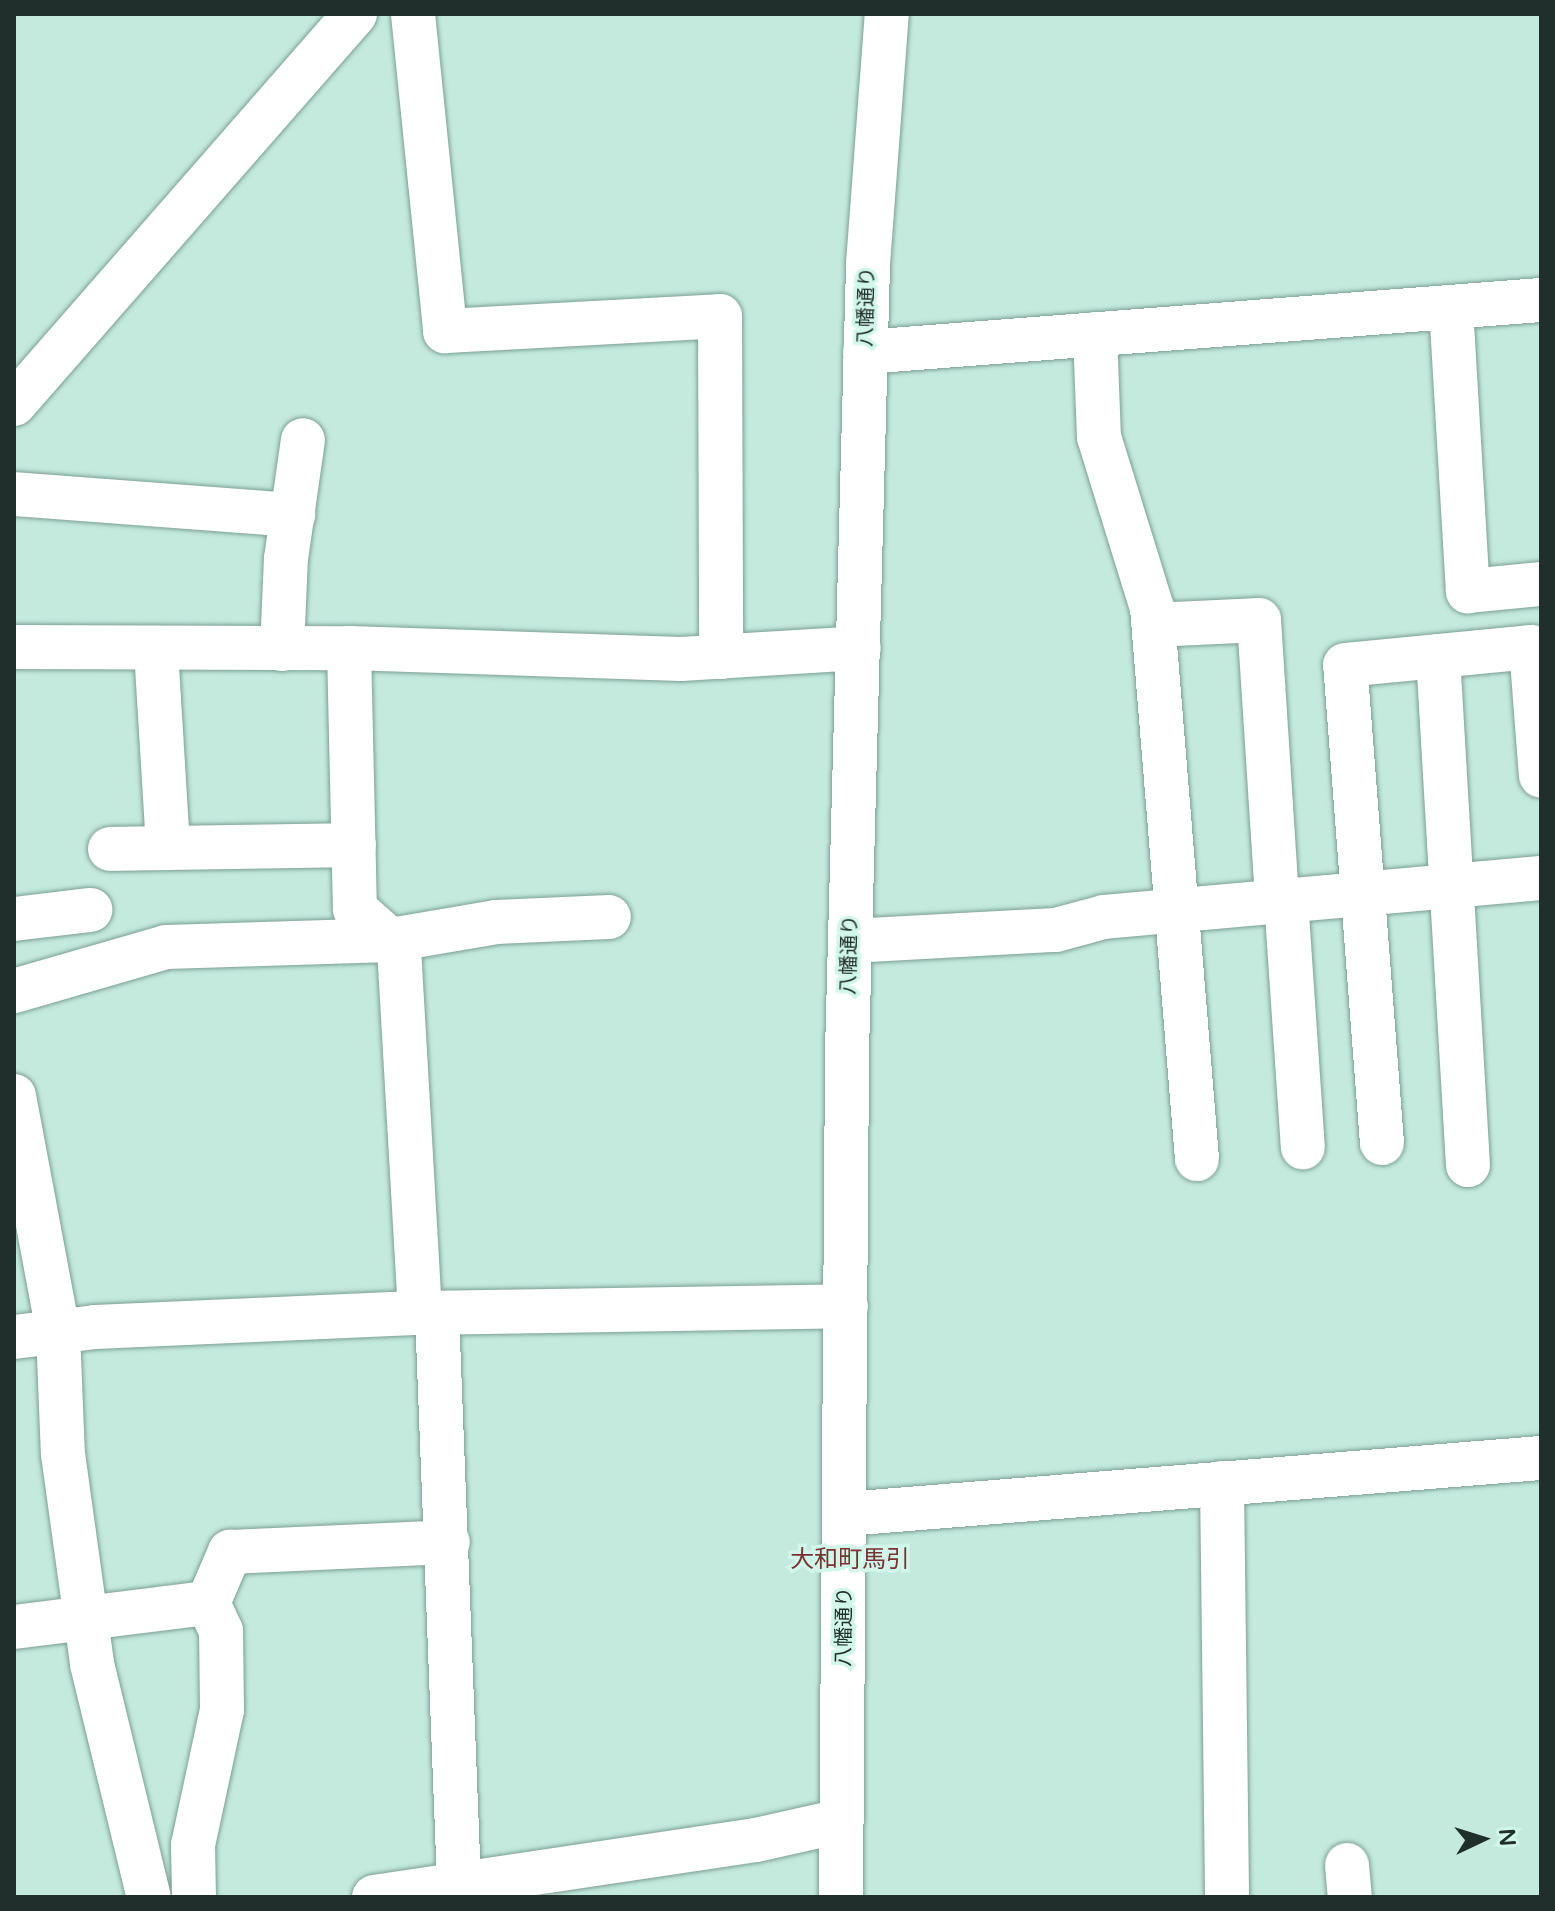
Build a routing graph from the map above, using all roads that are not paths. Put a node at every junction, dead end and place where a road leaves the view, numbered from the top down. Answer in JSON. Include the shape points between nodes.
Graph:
{"nodes":[{"id":1,"x":355,"y":14,"type":"edge"},
{"id":2,"x":413,"y":14,"type":"edge"},
{"id":3,"x":887,"y":14,"type":"edge"},
{"id":4,"x":1541,"y":300,"type":"edge"},
{"id":5,"x":1451,"y":307,"type":"junction"},
{"id":6,"x":1095,"y":334,"type":"junction"},
{"id":7,"x":865,"y":352,"type":"junction"},
{"id":8,"x":14,"y":404,"type":"edge"},
{"id":9,"x":303,"y":440,"type":"dead end"},
{"id":10,"x":14,"y":494,"type":"edge"},
{"id":11,"x":293,"y":515,"type":"junction"},
{"id":12,"x":1541,"y":584,"type":"edge"},
{"id":13,"x":1154,"y":625,"type":"junction"},
{"id":14,"x":14,"y":647,"type":"edge"},
{"id":15,"x":349,"y":648,"type":"junction"},
{"id":16,"x":859,"y":648,"type":"junction"},
{"id":17,"x":282,"y":649,"type":"junction"},
{"id":18,"x":156,"y":650,"type":"junction"},
{"id":19,"x":1438,"y":656,"type":"junction"},
{"id":20,"x":721,"y":657,"type":"junction"},
{"id":21,"x":1541,"y":776,"type":"edge"},
{"id":22,"x":354,"y":845,"type":"junction"},
{"id":23,"x":168,"y":846,"type":"junction"},
{"id":24,"x":110,"y":849,"type":"dead end"},
{"id":25,"x":1541,"y":878,"type":"edge"},
{"id":26,"x":1449,"y":885,"type":"junction"},
{"id":27,"x":1363,"y":893,"type":"junction"},
{"id":28,"x":1282,"y":900,"type":"junction"},
{"id":29,"x":90,"y":910,"type":"dead end"},
{"id":30,"x":1179,"y":910,"type":"junction"},
{"id":31,"x":609,"y":917,"type":"dead end"},
{"id":32,"x":14,"y":919,"type":"edge"},
{"id":33,"x":391,"y":940,"type":"junction"},
{"id":34,"x":850,"y":941,"type":"junction"},
{"id":35,"x":14,"y":991,"type":"edge"},
{"id":36,"x":14,"y":1096,"type":"edge"},
{"id":37,"x":1382,"y":1143,"type":"dead end"},
{"id":38,"x":1303,"y":1147,"type":"dead end"},
{"id":39,"x":1197,"y":1159,"type":"dead end"},
{"id":40,"x":1468,"y":1165,"type":"dead end"},
{"id":41,"x":846,"y":1306,"type":"junction"},
{"id":42,"x":428,"y":1313,"type":"junction"},
{"id":43,"x":58,"y":1332,"type":"junction"},
{"id":44,"x":14,"y":1337,"type":"edge"},
{"id":45,"x":1541,"y":1458,"type":"edge"},
{"id":46,"x":1222,"y":1483,"type":"junction"},
{"id":47,"x":846,"y":1514,"type":"junction"},
{"id":48,"x":448,"y":1542,"type":"junction"},
{"id":49,"x":208,"y":1603,"type":"junction"},
{"id":50,"x":86,"y":1618,"type":"junction"},
{"id":51,"x":14,"y":1627,"type":"edge"},
{"id":52,"x":841,"y":1821,"type":"junction"},
{"id":53,"x":459,"y":1884,"type":"junction"},
{"id":54,"x":149,"y":1897,"type":"edge"},
{"id":55,"x":194,"y":1897,"type":"edge"},
{"id":56,"x":374,"y":1897,"type":"edge"},
{"id":57,"x":841,"y":1897,"type":"edge"},
{"id":58,"x":1227,"y":1897,"type":"edge"}],
"edges":[{"from":1,"to":8,"type":"street"},
{"from":2,"to":20,"type":"street","via":[[418,106],[445,331],[720,316]]},
{"from":3,"to":7,"type":"street","name":"八幡通り","via":[[874,136]]},
{"from":4,"to":5,"type":"street"},
{"from":5,"to":6,"type":"street"},
{"from":5,"to":12,"type":"street","via":[[1468,591]]},
{"from":6,"to":7,"type":"street"},
{"from":6,"to":13,"type":"street","via":[[1099,437]]},
{"from":7,"to":16,"type":"street","name":"八幡通り"},
{"from":9,"to":11,"type":"street"},
{"from":10,"to":11,"type":"street"},
{"from":11,"to":17,"type":"street"},
{"from":13,"to":28,"type":"street","via":[[1259,620]]},
{"from":13,"to":30,"type":"street"},
{"from":14,"to":18,"type":"street"},
{"from":15,"to":17,"type":"street"},
{"from":15,"to":20,"type":"street"},
{"from":15,"to":22,"type":"street"},
{"from":16,"to":20,"type":"street"},
{"from":16,"to":34,"type":"street","name":"八幡通り"},
{"from":17,"to":18,"type":"street"},
{"from":18,"to":23,"type":"street"},
{"from":19,"to":21,"type":"street","via":[[1531,647]]},
{"from":19,"to":26,"type":"street"},
{"from":19,"to":27,"type":"street","via":[[1345,665]]},
{"from":22,"to":23,"type":"street"},
{"from":22,"to":33,"type":"street","via":[[355,909]]},
{"from":23,"to":24,"type":"street"},
{"from":25,"to":26,"type":"street"},
{"from":26,"to":27,"type":"street"},
{"from":26,"to":40,"type":"street"},
{"from":27,"to":28,"type":"street"},
{"from":27,"to":37,"type":"street"},
{"from":28,"to":30,"type":"street"},
{"from":28,"to":38,"type":"street"},
{"from":29,"to":32,"type":"street"},
{"from":30,"to":34,"type":"street","via":[[1104,917],[1056,930]]},
{"from":30,"to":39,"type":"street"},
{"from":31,"to":33,"type":"street","via":[[496,922]]},
{"from":33,"to":35,"type":"street","via":[[166,947]]},
{"from":33,"to":42,"type":"street","via":[[399,948],[408,1057],[407,1124]]},
{"from":34,"to":41,"type":"street","name":"八幡通り"},
{"from":36,"to":43,"type":"street"},
{"from":41,"to":42,"type":"street"},
{"from":41,"to":47,"type":"street","name":"八幡通り"},
{"from":42,"to":43,"type":"street"},
{"from":42,"to":48,"type":"street"},
{"from":43,"to":44,"type":"street"},
{"from":43,"to":50,"type":"street","via":[[63,1454]]},
{"from":45,"to":46,"type":"street"},
{"from":46,"to":47,"type":"street"},
{"from":46,"to":58,"type":"street"},
{"from":47,"to":52,"type":"street","name":"八幡通り"},
{"from":48,"to":49,"type":"street","via":[[230,1552]]},
{"from":48,"to":53,"type":"street"},
{"from":49,"to":50,"type":"street"},
{"from":49,"to":55,"type":"street","via":[[221,1631],[222,1710],[193,1845]]},
{"from":50,"to":51,"type":"street"},
{"from":50,"to":54,"type":"street","via":[[109,1742]]},
{"from":52,"to":53,"type":"street","via":[[756,1840]]},
{"from":52,"to":57,"type":"street","name":"八幡通り"},
{"from":53,"to":56,"type":"street"}]}
